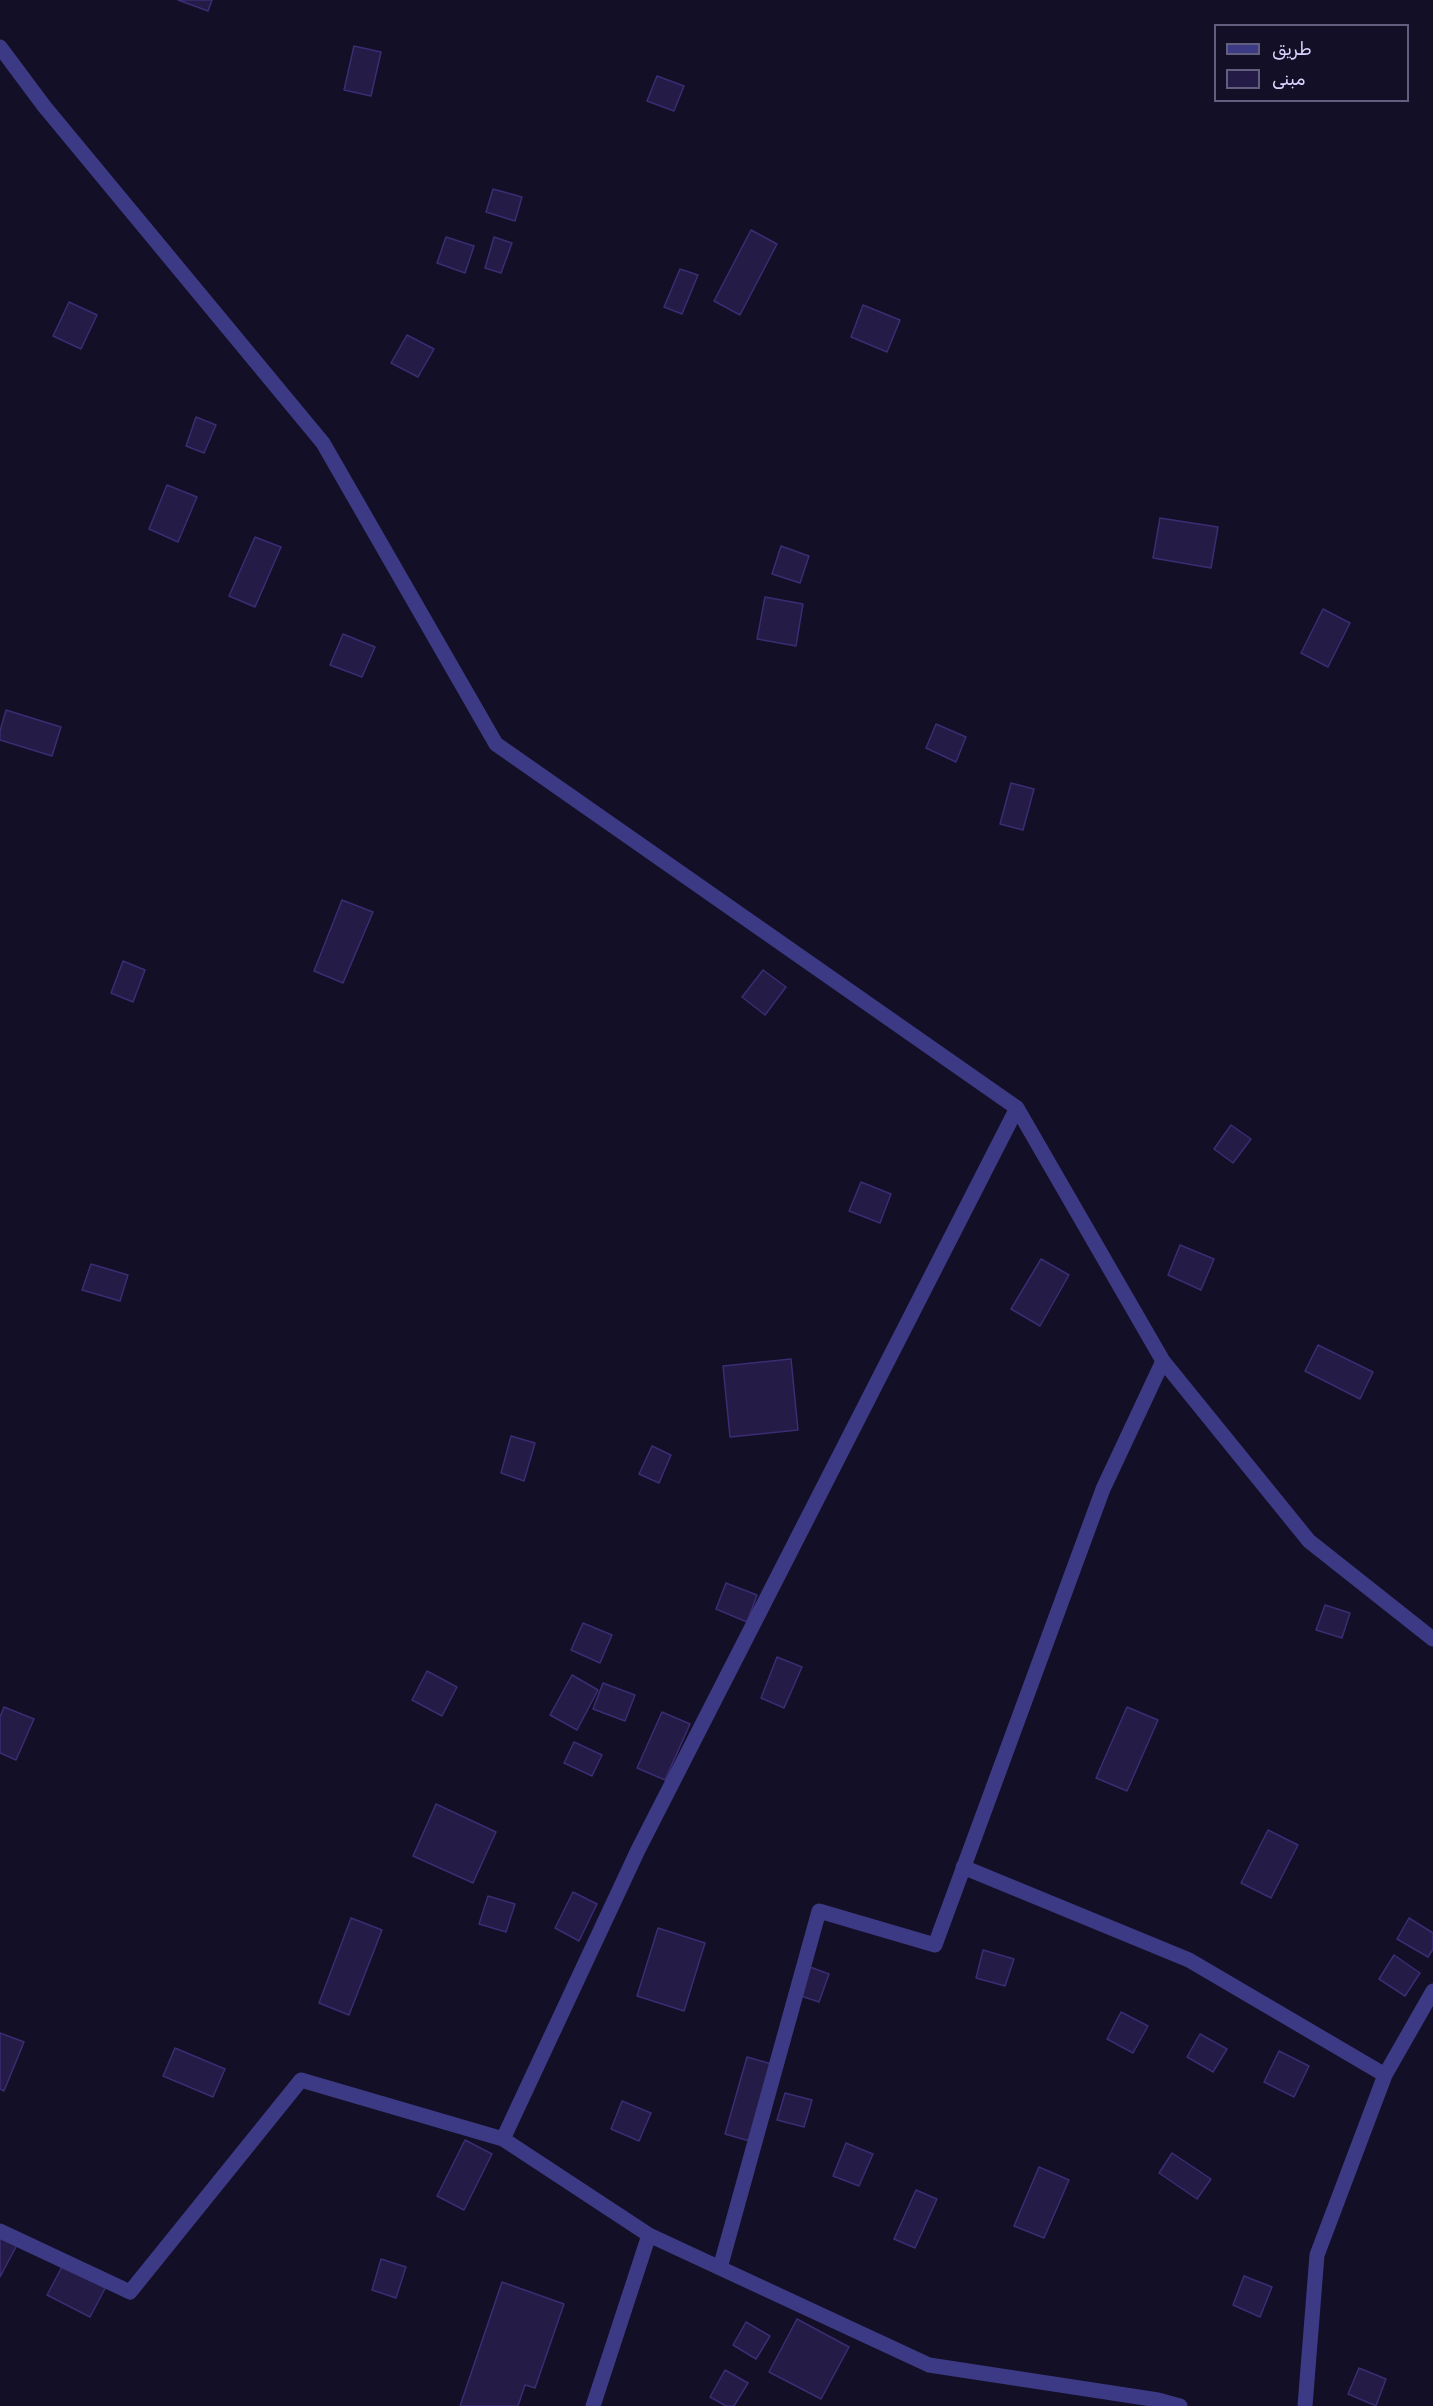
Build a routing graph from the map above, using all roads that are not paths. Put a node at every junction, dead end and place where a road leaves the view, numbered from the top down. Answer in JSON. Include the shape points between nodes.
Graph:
{"nodes":[{"id":1,"x":0,"y":47,"type":"edge"},
{"id":2,"x":1017,"y":1108,"type":"junction"},
{"id":3,"x":1163,"y":1362,"type":"junction"},
{"id":4,"x":1433,"y":1639,"type":"edge"},
{"id":5,"x":963,"y":1867,"type":"junction"},
{"id":6,"x":1433,"y":1991,"type":"edge"},
{"id":7,"x":1385,"y":2075,"type":"junction"},
{"id":8,"x":503,"y":2139,"type":"junction"},
{"id":9,"x":0,"y":2231,"type":"edge"},
{"id":10,"x":649,"y":2235,"type":"junction"},
{"id":11,"x":720,"y":2268,"type":"junction"},
{"id":12,"x":593,"y":2406,"type":"edge"},
{"id":13,"x":1180,"y":2406,"type":"edge"},
{"id":14,"x":1305,"y":2406,"type":"edge"}],
"edges":[{"from":1,"to":2,"type":"street","via":[[44,106],[323,443],[496,744]]},
{"from":2,"to":3,"type":"street"},
{"from":2,"to":8,"type":"street","via":[[638,1850]]},
{"from":3,"to":4,"type":"street","via":[[1309,1541]]},
{"from":3,"to":5,"type":"street","via":[[1103,1489]]},
{"from":5,"to":7,"type":"street","via":[[1189,1960]]},
{"from":5,"to":11,"type":"street","via":[[934,1945],[819,1911]]},
{"from":6,"to":7,"type":"street"},
{"from":7,"to":14,"type":"street","via":[[1317,2255]]},
{"from":8,"to":9,"type":"street","via":[[301,2080],[130,2292]]},
{"from":8,"to":10,"type":"street"},
{"from":10,"to":11,"type":"street"},
{"from":10,"to":12,"type":"street"},
{"from":11,"to":13,"type":"street","via":[[929,2365]]}]}
